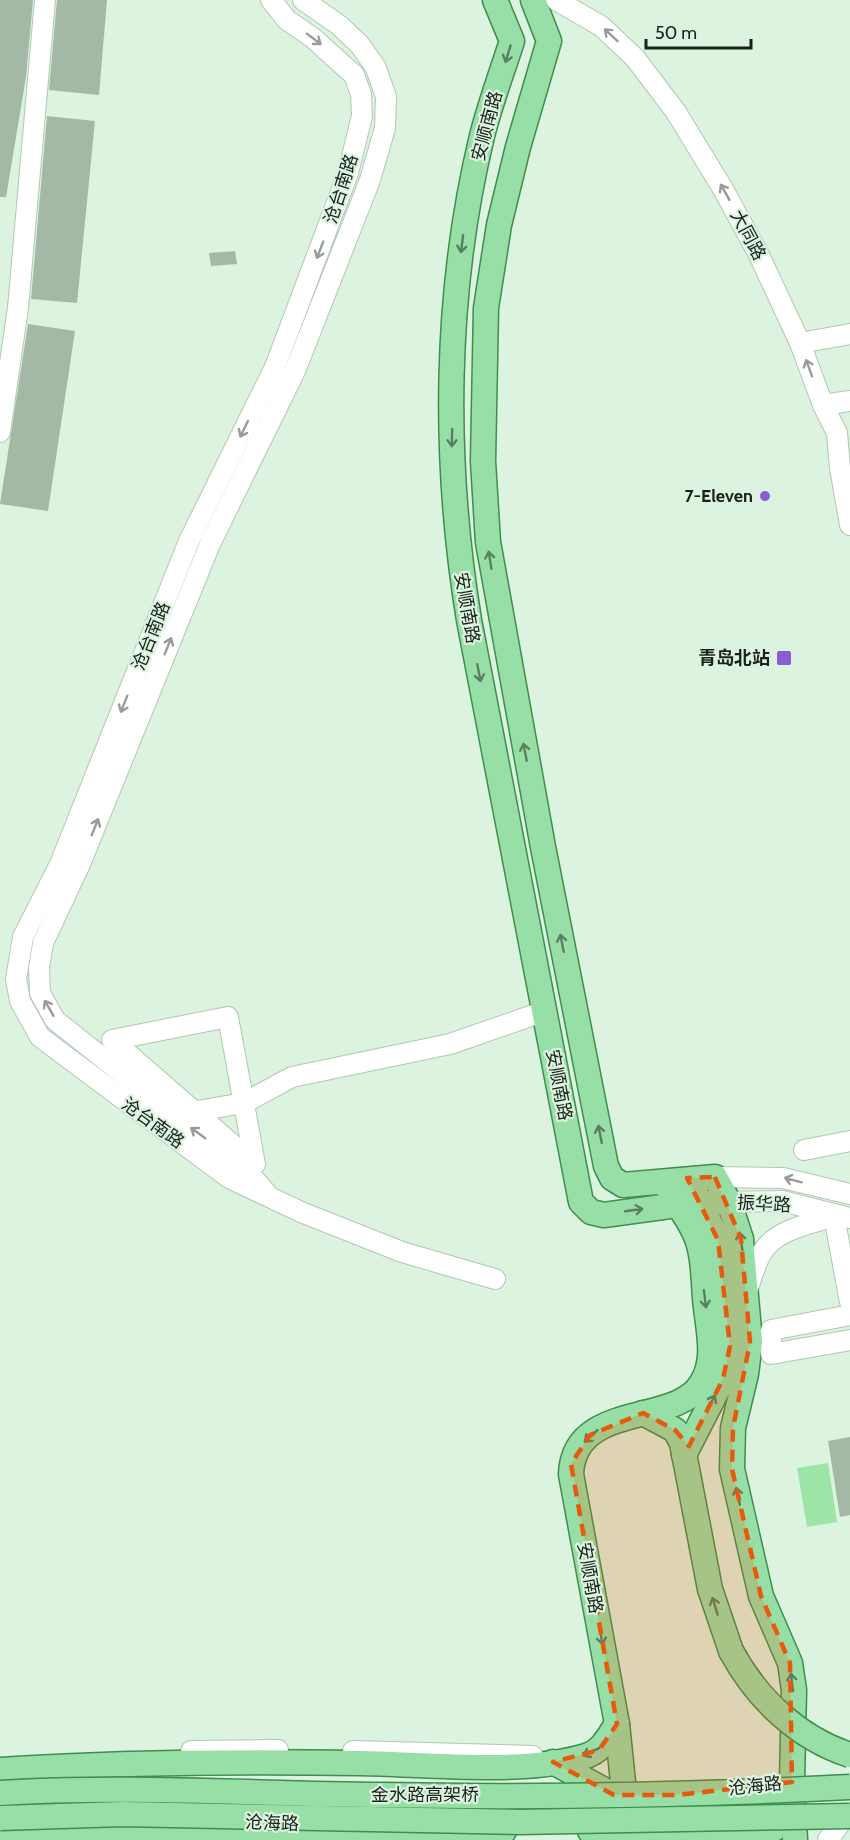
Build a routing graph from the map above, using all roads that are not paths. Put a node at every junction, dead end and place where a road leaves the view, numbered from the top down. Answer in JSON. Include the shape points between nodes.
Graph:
{"nodes":[{"id":1,"x":45,"y":0,"type":"edge"},
{"id":2,"x":271,"y":0,"type":"edge"},
{"id":3,"x":303,"y":0,"type":"edge"},
{"id":4,"x":495,"y":0,"type":"edge"},
{"id":5,"x":533,"y":0,"type":"edge"},
{"id":6,"x":555,"y":0,"type":"edge"},
{"id":7,"x":850,"y":334,"type":"edge"},
{"id":8,"x":800,"y":343,"type":"junction"},
{"id":9,"x":3,"y":391,"type":"edge"},
{"id":10,"x":850,"y":401,"type":"edge"},
{"id":11,"x":823,"y":405,"type":"junction"},
{"id":12,"x":844,"y":428,"type":"edge"},
{"id":13,"x":0,"y":432,"type":"edge"},
{"id":14,"x":850,"y":525,"type":"edge"},
{"id":15,"x":545,"y":1011,"type":"junction"},
{"id":16,"x":244,"y":1103,"type":"junction"},
{"id":17,"x":197,"y":1111,"type":"junction"},
{"id":18,"x":850,"y":1144,"type":"edge"},
{"id":19,"x":804,"y":1150,"type":"dead end"},
{"id":20,"x":715,"y":1177,"type":"junction"},
{"id":21,"x":687,"y":1178,"type":"junction"},
{"id":22,"x":663,"y":1180,"type":"junction"},
{"id":23,"x":850,"y":1194,"type":"edge"},
{"id":24,"x":272,"y":1199,"type":"junction"},
{"id":25,"x":729,"y":1202,"type":"junction"},
{"id":26,"x":702,"y":1203,"type":"junction"},
{"id":27,"x":677,"y":1205,"type":"junction"},
{"id":28,"x":591,"y":1212,"type":"joint"},
{"id":29,"x":842,"y":1217,"type":"edge"},
{"id":30,"x":848,"y":1276,"type":"edge"},
{"id":31,"x":495,"y":1279,"type":"dead end"},
{"id":32,"x":747,"y":1291,"type":"junction"},
{"id":33,"x":850,"y":1302,"type":"edge"},
{"id":34,"x":850,"y":1315,"type":"edge"},
{"id":35,"x":850,"y":1340,"type":"edge"},
{"id":36,"x":643,"y":1413,"type":"junction"},
{"id":37,"x":684,"y":1455,"type":"junction"},
{"id":38,"x":617,"y":1724,"type":"junction"},
{"id":39,"x":850,"y":1755,"type":"edge"},
{"id":40,"x":0,"y":1759,"type":"edge"},
{"id":41,"x":553,"y":1762,"type":"junction"},
{"id":42,"x":0,"y":1770,"type":"edge"},
{"id":43,"x":850,"y":1778,"type":"edge"},
{"id":44,"x":792,"y":1782,"type":"junction"},
{"id":45,"x":850,"y":1787,"type":"edge"},
{"id":46,"x":705,"y":1791,"type":"junction"},
{"id":47,"x":0,"y":1795,"type":"edge"},
{"id":48,"x":625,"y":1801,"type":"junction"},
{"id":49,"x":0,"y":1818,"type":"edge"},
{"id":50,"x":0,"y":1823,"type":"edge"},
{"id":51,"x":842,"y":1827,"type":"edge"},
{"id":52,"x":499,"y":1831,"type":"junction"},
{"id":53,"x":795,"y":1834,"type":"edge"},
{"id":54,"x":757,"y":1835,"type":"edge"},
{"id":55,"x":650,"y":1836,"type":"edge"},
{"id":56,"x":0,"y":1837,"type":"edge"},
{"id":57,"x":396,"y":1840,"type":"edge"}],
"edges":[{"from":1,"to":9,"type":"street","via":[[18,308]]},
{"from":2,"to":24,"type":"street","name":"沧台南路","one_way":true,"via":[[286,20],[354,75],[361,94],[362,116],[348,173],[275,368],[189,541],[60,864],[23,937],[16,979],[20,1001],[40,1037],[229,1178]]},
{"from":24,"to":3,"type":"street","name":"沧台南路","one_way":true,"via":[[243,1166],[55,1020],[40,993],[39,968],[44,943],[210,544],[295,371],[370,180],[382,138],[386,97],[376,68],[360,45]]},
{"from":4,"to":15,"type":"main road","name":"安顺南路","one_way":true,"via":[[512,41],[483,135],[465,219],[455,303],[452,461],[457,545],[468,620]]},
{"from":22,"to":5,"type":"main road","name":"安顺南路","one_way":true,"via":[[623,1185],[612,1178],[606,1166],[488,543],[483,461],[486,308],[499,225],[549,41]]},
{"from":8,"to":6,"type":"street","name":"大同路","one_way":true,"via":[[759,255],[676,112],[635,58],[601,26]]},
{"from":7,"to":8,"type":"street"},
{"from":11,"to":8,"type":"street","name":"大同路","one_way":true},
{"from":9,"to":13,"type":"street"},
{"from":10,"to":11,"type":"street"},
{"from":11,"to":12,"type":"street","name":"大同路"},
{"from":12,"to":14,"type":"street","name":"大同路","via":[[840,468]]},
{"from":15,"to":16,"type":"street","via":[[450,1044],[292,1077]]},
{"from":15,"to":28,"type":"main road","name":"安顺南路","via":[[581,1202]]},
{"from":16,"to":17,"type":"street"},
{"from":16,"to":17,"type":"street","via":[[255,1164]]},
{"from":16,"to":17,"type":"street","via":[[228,1017],[112,1040]]},
{"from":18,"to":19,"type":"street"},
{"from":20,"to":21,"type":"main road"},
{"from":23,"to":20,"type":"street","name":"振华路","one_way":true,"via":[[783,1178]]},
{"from":20,"to":25,"type":"main road"},
{"from":21,"to":22,"type":"main road"},
{"from":21,"to":26,"type":"main road"},
{"from":22,"to":27,"type":"main road","name":"安顺南路"},
{"from":24,"to":31,"type":"street","name":"沧台南路","via":[[402,1252]]},
{"from":25,"to":26,"type":"main road","name":"振华路"},
{"from":25,"to":29,"type":"street","name":"振华路","via":[[782,1201]]},
{"from":32,"to":25,"type":"main road","one_way":true,"via":[[741,1239]]},
{"from":26,"to":27,"type":"main road","name":"振华路"},
{"from":37,"to":26,"type":"main road","one_way":true,"via":[[723,1378],[730,1346],[718,1240]]},
{"from":28,"to":27,"type":"main road","name":"振华路","one_way":true,"via":[[604,1215]]},
{"from":27,"to":36,"type":"main road","name":"安顺南路","one_way":true,"via":[[698,1240],[711,1350],[701,1385],[688,1397]]},
{"from":29,"to":30,"type":"street"},
{"from":29,"to":32,"type":"street","via":[[787,1232],[773,1240],[762,1251]]},
{"from":30,"to":33,"type":"street"},
{"from":44,"to":32,"type":"main road","one_way":true,"via":[[794,1690],[790,1663],[761,1596],[732,1469],[733,1428],[750,1342]]},
{"from":34,"to":35,"type":"street","via":[[771,1330],[771,1354]]},
{"from":36,"to":37,"type":"main road","via":[[675,1430]]},
{"from":36,"to":38,"type":"main road","name":"安顺南路","one_way":true,"via":[[620,1419],[590,1435],[571,1464]]},
{"from":39,"to":37,"type":"main road","one_way":true,"bridge":true,"via":[[800,1731],[773,1709],[731,1651],[710,1589]]},
{"from":38,"to":41,"type":"main road","one_way":true,"via":[[599,1750]]},
{"from":38,"to":48,"type":"main road","name":"安顺南路"},
{"from":40,"to":41,"type":"street","via":[[227,1750],[468,1753],[532,1756]]},
{"from":41,"to":42,"type":"main road","via":[[525,1766],[130,1762]]},
{"from":41,"to":48,"type":"main road"},
{"from":43,"to":44,"type":"street"},
{"from":44,"to":46,"type":"main road","name":"沧海路"},
{"from":44,"to":53,"type":"main road"},
{"from":45,"to":47,"type":"main road","name":"金水路高架桥","bridge":true,"via":[[660,1796],[383,1796],[60,1789]]},
{"from":46,"to":48,"type":"main road","name":"沧海路"},
{"from":46,"to":54,"type":"main road"},
{"from":47,"to":48,"type":"street","name":"沧海路","via":[[74,1792]]},
{"from":48,"to":55,"type":"main road","name":"安顺南路"},
{"from":49,"to":51,"type":"main road","name":"金水路高架桥","bridge":true,"via":[[122,1814]]},
{"from":50,"to":52,"type":"street","name":"沧海路","via":[[78,1816]]},
{"from":51,"to":53,"type":"street"},
{"from":52,"to":55,"type":"main road","name":"沧海路"},
{"from":52,"to":57,"type":"main road"},
{"from":53,"to":54,"type":"main road","name":"沧海路"},
{"from":54,"to":55,"type":"main road","name":"沧海路"},
{"from":56,"to":57,"type":"main road","via":[[167,1834]]}]}
